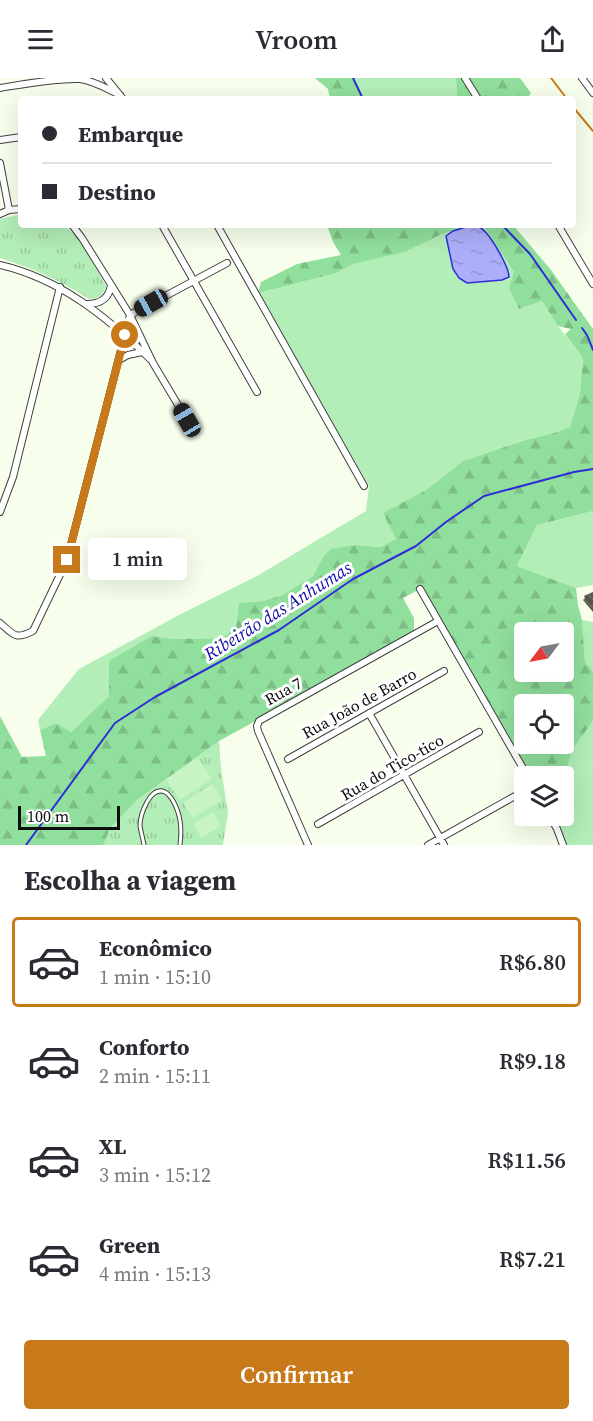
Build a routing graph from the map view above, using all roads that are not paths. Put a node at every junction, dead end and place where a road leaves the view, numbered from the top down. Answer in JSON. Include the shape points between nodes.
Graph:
{"nodes":[{"id":1,"x":106,"y":78,"type":"edge"},
{"id":2,"x":465,"y":78,"type":"edge"},
{"id":3,"x":582,"y":78,"type":"edge"},
{"id":4,"x":0,"y":88,"type":"edge"},
{"id":5,"x":593,"y":93,"type":"edge"},
{"id":6,"x":119,"y":96,"type":"edge"},
{"id":7,"x":120,"y":96,"type":"edge"},
{"id":8,"x":476,"y":96,"type":"edge"},
{"id":9,"x":18,"y":137,"type":"edge"},
{"id":10,"x":0,"y":140,"type":"edge"},
{"id":11,"x":0,"y":163,"type":"edge"},
{"id":12,"x":18,"y":209,"type":"edge"},
{"id":13,"x":9,"y":210,"type":"junction"},
{"id":14,"x":0,"y":214,"type":"edge"},
{"id":15,"x":74,"y":228,"type":"edge"},
{"id":16,"x":164,"y":228,"type":"edge"},
{"id":17,"x":219,"y":228,"type":"edge"},
{"id":18,"x":560,"y":228,"type":"edge"},
{"id":19,"x":227,"y":262,"type":"dead end"},
{"id":20,"x":0,"y":265,"type":"edge"},
{"id":21,"x":193,"y":281,"type":"junction"},
{"id":22,"x":593,"y":284,"type":"edge"},
{"id":23,"x":111,"y":285,"type":"junction"},
{"id":24,"x":60,"y":287,"type":"junction"},
{"id":25,"x":87,"y":304,"type":"junction"},
{"id":26,"x":130,"y":315,"type":"junction"},
{"id":27,"x":125,"y":335,"type":"junction"},
{"id":28,"x":142,"y":352,"type":"junction"},
{"id":29,"x":119,"y":360,"type":"junction"},
{"id":30,"x":153,"y":363,"type":"junction"},
{"id":31,"x":257,"y":392,"type":"dead end"},
{"id":32,"x":187,"y":420,"type":"dead end"},
{"id":33,"x":364,"y":486,"type":"dead end"},
{"id":34,"x":0,"y":512,"type":"edge"},
{"id":35,"x":420,"y":589,"type":"dead end"},
{"id":36,"x":438,"y":621,"type":"junction"},
{"id":37,"x":0,"y":623,"type":"edge"},
{"id":38,"x":444,"y":671,"type":"dead end"},
{"id":39,"x":369,"y":713,"type":"junction"},
{"id":40,"x":479,"y":732,"type":"dead end"},
{"id":41,"x":288,"y":759,"type":"dead end"},
{"id":42,"x":522,"y":766,"type":"edge"},
{"id":43,"x":404,"y":775,"type":"junction"},
{"id":44,"x":514,"y":797,"type":"edge"},
{"id":45,"x":318,"y":824,"type":"dead end"},
{"id":46,"x":555,"y":826,"type":"edge"},
{"id":47,"x":440,"y":838,"type":"junction"},
{"id":48,"x":144,"y":845,"type":"edge"},
{"id":49,"x":180,"y":845,"type":"edge"},
{"id":50,"x":308,"y":845,"type":"edge"},
{"id":51,"x":428,"y":845,"type":"edge"},
{"id":52,"x":444,"y":845,"type":"edge"},
{"id":53,"x":563,"y":845,"type":"edge"}],
"edges":[{"from":1,"to":7,"type":"street"},
{"from":2,"to":8,"type":"street"},
{"from":3,"to":5,"type":"street"},
{"from":4,"to":6,"type":"street","via":[[80,79]]},
{"from":9,"to":10,"type":"street"},
{"from":11,"to":13,"type":"street"},
{"from":12,"to":13,"type":"street"},
{"from":13,"to":14,"type":"street"},
{"from":15,"to":23,"type":"street"},
{"from":16,"to":21,"type":"street"},
{"from":17,"to":33,"type":"street"},
{"from":18,"to":22,"type":"street"},
{"from":19,"to":21,"type":"street"},
{"from":20,"to":24,"type":"street"},
{"from":21,"to":26,"type":"street"},
{"from":21,"to":31,"type":"street"},
{"from":23,"to":25,"type":"street","via":[[104,300]]},
{"from":23,"to":26,"type":"street"},
{"from":24,"to":25,"type":"street"},
{"from":24,"to":34,"type":"street","via":[[13,477]]},
{"from":25,"to":27,"type":"street"},
{"from":26,"to":27,"type":"street"},
{"from":26,"to":30,"type":"street"},
{"from":27,"to":28,"type":"street"},
{"from":27,"to":29,"type":"street"},
{"from":28,"to":29,"type":"street"},
{"from":28,"to":30,"type":"street"},
{"from":29,"to":37,"type":"street","via":[[67,560],[33,631],[15,635]]},
{"from":30,"to":32,"type":"street"},
{"from":35,"to":36,"type":"street"},
{"from":36,"to":42,"type":"street"},
{"from":36,"to":50,"type":"street","name":"Rua 7","via":[[259,721],[258,731]]},
{"from":38,"to":39,"type":"street","name":"Rua João de Barro"},
{"from":39,"to":41,"type":"street","name":"Rua João de Barro"},
{"from":39,"to":43,"type":"street"},
{"from":40,"to":43,"type":"street","name":"Rua do Tico-tico"},
{"from":43,"to":45,"type":"street","name":"Rua do Tico-tico"},
{"from":43,"to":47,"type":"street"},
{"from":44,"to":47,"type":"street"},
{"from":46,"to":53,"type":"street"},
{"from":47,"to":51,"type":"street"},
{"from":47,"to":52,"type":"street"},
{"from":48,"to":49,"type":"lane","via":[[141,819],[152,794],[159,791],[170,796],[180,818]]}]}
